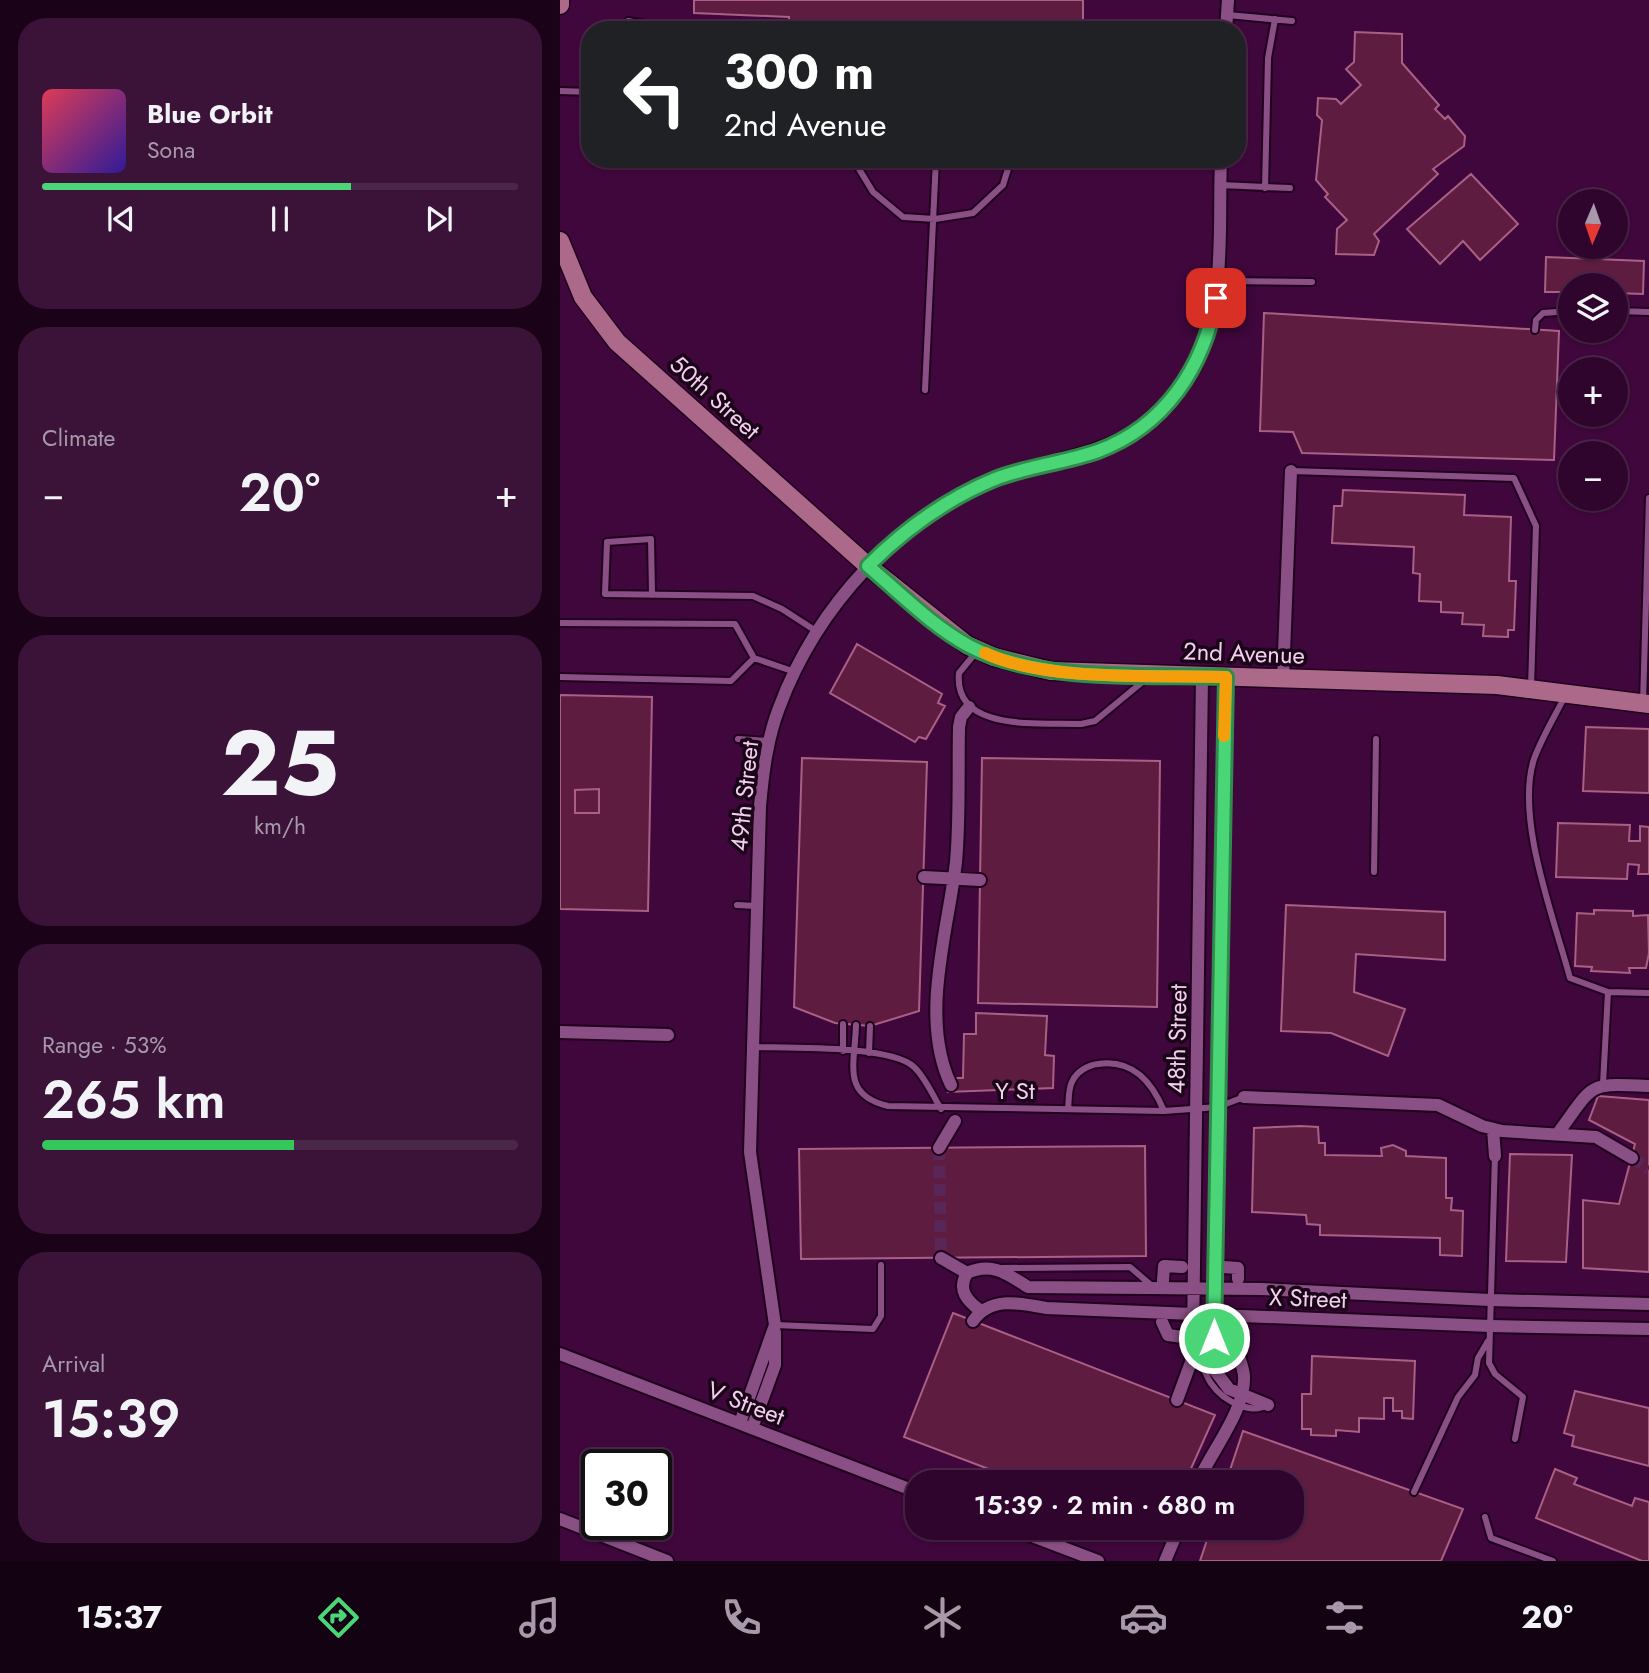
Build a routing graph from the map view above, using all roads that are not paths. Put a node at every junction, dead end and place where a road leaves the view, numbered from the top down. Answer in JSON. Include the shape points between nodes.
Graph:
{"nodes":[{"id":1,"x":1228,"y":0,"type":"edge"},
{"id":2,"x":1227,"y":15,"type":"junction"},
{"id":3,"x":1275,"y":19,"type":"junction"},
{"id":4,"x":1227,"y":21,"type":"edge"},
{"id":5,"x":1292,"y":21,"type":"dead end"},
{"id":6,"x":560,"y":91,"type":"edge"},
{"id":7,"x":581,"y":92,"type":"edge"},
{"id":8,"x":858,"y":168,"type":"edge"},
{"id":9,"x":936,"y":168,"type":"edge"},
{"id":10,"x":1008,"y":168,"type":"edge"},
{"id":11,"x":1221,"y":168,"type":"edge"},
{"id":12,"x":1220,"y":186,"type":"junction"},
{"id":13,"x":1265,"y":187,"type":"junction"},
{"id":14,"x":1290,"y":188,"type":"dead end"},
{"id":15,"x":935,"y":219,"type":"junction"},
{"id":16,"x":561,"y":246,"type":"edge"},
{"id":17,"x":1216,"y":281,"type":"junction"},
{"id":18,"x":1312,"y":282,"type":"dead end"},
{"id":19,"x":1558,"y":312,"type":"edge"},
{"id":20,"x":1628,"y":312,"type":"edge"},
{"id":21,"x":1649,"y":312,"type":"edge"},
{"id":22,"x":1535,"y":330,"type":"dead end"},
{"id":23,"x":925,"y":390,"type":"dead end"},
{"id":24,"x":1292,"y":471,"type":"joint"},
{"id":25,"x":1649,"y":498,"type":"edge"},
{"id":26,"x":868,"y":566,"type":"junction"},
{"id":27,"x":652,"y":595,"type":"junction"},
{"id":28,"x":560,"y":623,"type":"edge"},
{"id":29,"x":818,"y":632,"type":"junction"},
{"id":30,"x":978,"y":650,"type":"junction"},
{"id":31,"x":754,"y":658,"type":"junction"},
{"id":32,"x":794,"y":672,"type":"junction"},
{"id":33,"x":1151,"y":675,"type":"junction"},
{"id":34,"x":1202,"y":676,"type":"junction"},
{"id":35,"x":560,"y":677,"type":"edge"},
{"id":36,"x":1226,"y":677,"type":"junction"},
{"id":37,"x":1283,"y":679,"type":"junction"},
{"id":38,"x":1531,"y":689,"type":"junction"},
{"id":39,"x":1567,"y":694,"type":"junction"},
{"id":40,"x":1646,"y":703,"type":"edge"},
{"id":41,"x":969,"y":708,"type":"junction"},
{"id":42,"x":738,"y":739,"type":"dead end"},
{"id":43,"x":1376,"y":739,"type":"dead end"},
{"id":44,"x":769,"y":741,"type":"junction"},
{"id":45,"x":1374,"y":872,"type":"dead end"},
{"id":46,"x":924,"y":877,"type":"dead end"},
{"id":47,"x":952,"y":878,"type":"junction"},
{"id":48,"x":980,"y":880,"type":"dead end"},
{"id":49,"x":737,"y":905,"type":"dead end"},
{"id":50,"x":757,"y":906,"type":"junction"},
{"id":51,"x":1608,"y":992,"type":"junction"},
{"id":52,"x":1649,"y":993,"type":"edge"},
{"id":53,"x":844,"y":1024,"type":"dead end"},
{"id":54,"x":856,"y":1025,"type":"dead end"},
{"id":55,"x":870,"y":1026,"type":"dead end"},
{"id":56,"x":560,"y":1032,"type":"edge"},
{"id":57,"x":668,"y":1035,"type":"dead end"},
{"id":58,"x":752,"y":1047,"type":"junction"},
{"id":59,"x":843,"y":1051,"type":"junction"},
{"id":60,"x":855,"y":1051,"type":"junction"},
{"id":61,"x":869,"y":1053,"type":"junction"},
{"id":62,"x":1603,"y":1084,"type":"junction"},
{"id":63,"x":1649,"y":1086,"type":"edge"},
{"id":64,"x":953,"y":1091,"type":"dead end"},
{"id":65,"x":1244,"y":1097,"type":"joint"},
{"id":66,"x":1218,"y":1107,"type":"junction"},
{"id":67,"x":941,"y":1109,"type":"junction"},
{"id":68,"x":1068,"y":1110,"type":"junction"},
{"id":69,"x":1197,"y":1110,"type":"junction"},
{"id":70,"x":1164,"y":1111,"type":"junction"},
{"id":71,"x":955,"y":1121,"type":"dead end"},
{"id":72,"x":1493,"y":1129,"type":"junction"},
{"id":73,"x":1558,"y":1133,"type":"junction"},
{"id":74,"x":939,"y":1148,"type":"tunnel mouth"},
{"id":75,"x":1495,"y":1156,"type":"joint"},
{"id":76,"x":1632,"y":1158,"type":"tunnel mouth"},
{"id":77,"x":941,"y":1258,"type":"dead end"},
{"id":78,"x":881,"y":1265,"type":"dead end"},
{"id":79,"x":1182,"y":1266,"type":"dead end"},
{"id":80,"x":1223,"y":1267,"type":"dead end"},
{"id":81,"x":998,"y":1268,"type":"junction"},
{"id":82,"x":1241,"y":1269,"type":"dead end"},
{"id":83,"x":967,"y":1273,"type":"junction"},
{"id":84,"x":1158,"y":1284,"type":"junction"},
{"id":85,"x":1213,"y":1289,"type":"junction"},
{"id":86,"x":1193,"y":1290,"type":"junction"},
{"id":87,"x":1490,"y":1300,"type":"junction"},
{"id":88,"x":1649,"y":1304,"type":"edge"},
{"id":89,"x":1193,"y":1315,"type":"junction"},
{"id":90,"x":1214,"y":1316,"type":"junction"},
{"id":91,"x":1162,"y":1322,"type":"dead end"},
{"id":92,"x":775,"y":1325,"type":"junction"},
{"id":93,"x":1490,"y":1326,"type":"junction"},
{"id":94,"x":1649,"y":1329,"type":"edge"},
{"id":95,"x":1231,"y":1336,"type":"dead end"},
{"id":96,"x":1188,"y":1338,"type":"junction"},
{"id":97,"x":1489,"y":1340,"type":"junction"},
{"id":98,"x":560,"y":1354,"type":"edge"},
{"id":99,"x":1177,"y":1400,"type":"dead end"},
{"id":100,"x":1238,"y":1400,"type":"junction"},
{"id":101,"x":1268,"y":1405,"type":"dead end"},
{"id":102,"x":746,"y":1426,"type":"junction"},
{"id":103,"x":1515,"y":1439,"type":"dead end"},
{"id":104,"x":1204,"y":1470,"type":"edge"},
{"id":105,"x":905,"y":1487,"type":"edge"},
{"id":106,"x":1414,"y":1492,"type":"dead end"},
{"id":107,"x":1485,"y":1517,"type":"dead end"},
{"id":108,"x":560,"y":1519,"type":"edge"},
{"id":109,"x":1043,"y":1540,"type":"edge"},
{"id":110,"x":1174,"y":1540,"type":"edge"},
{"id":111,"x":667,"y":1561,"type":"edge"},
{"id":112,"x":1098,"y":1561,"type":"edge"},
{"id":113,"x":1165,"y":1561,"type":"edge"},
{"id":114,"x":1553,"y":1561,"type":"edge"}],
"edges":[{"from":1,"to":2,"type":"street"},
{"from":2,"to":3,"type":"lane"},
{"from":2,"to":4,"type":"street"},
{"from":3,"to":5,"type":"lane"},
{"from":3,"to":13,"type":"lane","via":[[1268,58]]},
{"from":6,"to":7,"type":"lane"},
{"from":8,"to":15,"type":"lane","via":[[873,192],[903,216]]},
{"from":9,"to":15,"type":"lane"},
{"from":10,"to":15,"type":"lane","via":[[1003,185],[973,213]]},
{"from":11,"to":12,"type":"street","name":"49th Street"},
{"from":12,"to":13,"type":"lane"},
{"from":12,"to":17,"type":"street","name":"49th Street"},
{"from":13,"to":14,"type":"lane"},
{"from":15,"to":23,"type":"lane"},
{"from":16,"to":26,"type":"street","name":"50th Street","via":[[583,297],[617,342]]},
{"from":17,"to":18,"type":"lane"},
{"from":17,"to":26,"type":"street","name":"49th Street","via":[[1211,323],[1198,362],[1156,416],[1097,451],[1019,471],[967,492],[911,527]]},
{"from":19,"to":22,"type":"lane","via":[[1543,313]]},
{"from":20,"to":21,"type":"lane"},
{"from":24,"to":37,"type":"street"},
{"from":24,"to":38,"type":"lane","via":[[1514,478],[1536,526]]},
{"from":25,"to":40,"type":"lane"},
{"from":26,"to":29,"type":"street","name":"49th Street"},
{"from":26,"to":30,"type":"street","name":"2nd Avenue","via":[[943,628]]},
{"from":27,"to":27,"type":"lane","via":[[651,539],[607,542],[606,594]]},
{"from":27,"to":29,"type":"lane","via":[[753,596]]},
{"from":28,"to":31,"type":"lane","via":[[735,624]]},
{"from":29,"to":32,"type":"street","name":"49th Street"},
{"from":30,"to":33,"type":"street","name":"2nd Avenue","via":[[1051,671]]},
{"from":30,"to":41,"type":"lane","via":[[958,673],[959,693]]},
{"from":31,"to":32,"type":"lane"},
{"from":31,"to":35,"type":"lane","via":[[732,681]]},
{"from":32,"to":44,"type":"street","name":"49th Street"},
{"from":33,"to":34,"type":"street","name":"2nd Avenue"},
{"from":33,"to":41,"type":"lane","via":[[1096,721],[1081,724],[989,718]]},
{"from":34,"to":36,"type":"street","name":"2nd Avenue"},
{"from":34,"to":69,"type":"street","name":"48th Street"},
{"from":36,"to":37,"type":"street","name":"2nd Avenue"},
{"from":36,"to":66,"type":"street","name":"48th Street"},
{"from":37,"to":38,"type":"street","name":"2nd Avenue"},
{"from":38,"to":39,"type":"street","name":"2nd Avenue"},
{"from":39,"to":40,"type":"street","name":"2nd Avenue"},
{"from":39,"to":51,"type":"lane","via":[[1534,760],[1529,812],[1538,865],[1570,978]]},
{"from":41,"to":47,"type":"street","via":[[959,727],[960,800]]},
{"from":42,"to":44,"type":"lane"},
{"from":43,"to":45,"type":"lane"},
{"from":44,"to":50,"type":"street","name":"49th Street","via":[[760,806]]},
{"from":46,"to":47,"type":"street"},
{"from":47,"to":48,"type":"street"},
{"from":47,"to":64,"type":"street","via":[[941,947],[937,1021],[941,1055]]},
{"from":49,"to":50,"type":"lane"},
{"from":50,"to":58,"type":"street","name":"49th Street"},
{"from":51,"to":52,"type":"lane"},
{"from":51,"to":62,"type":"lane"},
{"from":53,"to":59,"type":"lane"},
{"from":54,"to":60,"type":"lane"},
{"from":55,"to":61,"type":"lane"},
{"from":56,"to":57,"type":"street"},
{"from":58,"to":59,"type":"lane"},
{"from":58,"to":92,"type":"street","name":"49th Street","via":[[752,1182]]},
{"from":59,"to":60,"type":"lane"},
{"from":60,"to":61,"type":"lane"},
{"from":60,"to":67,"type":"lane","name":"Y St","via":[[854,1085],[860,1094],[888,1106]]},
{"from":61,"to":67,"type":"lane","via":[[898,1058],[915,1067]]},
{"from":62,"to":63,"type":"street"},
{"from":62,"to":73,"type":"street","via":[[1590,1089]]},
{"from":65,"to":66,"type":"lane","name":"Y St"},
{"from":65,"to":72,"type":"street","via":[[1438,1105]]},
{"from":66,"to":69,"type":"lane","name":"Y St"},
{"from":66,"to":85,"type":"street","name":"48th Street"},
{"from":67,"to":68,"type":"lane","name":"Y St"},
{"from":68,"to":70,"type":"lane","name":"Y St"},
{"from":68,"to":70,"type":"lane","via":[[1071,1082],[1088,1065],[1114,1061],[1136,1070],[1155,1090]]},
{"from":69,"to":70,"type":"lane","name":"Y St"},
{"from":69,"to":86,"type":"street","name":"48th Street"},
{"from":71,"to":74,"type":"street"},
{"from":72,"to":73,"type":"street"},
{"from":72,"to":75,"type":"street"},
{"from":73,"to":76,"type":"street","via":[[1596,1137]]},
{"from":75,"to":87,"type":"lane"},
{"from":77,"to":83,"type":"street"},
{"from":78,"to":92,"type":"lane","via":[[881,1316],[873,1329]]},
{"from":79,"to":84,"type":"street","via":[[1164,1266]]},
{"from":80,"to":82,"type":"street"},
{"from":81,"to":83,"type":"street"},
{"from":81,"to":84,"type":"lane","via":[[1130,1267]]},
{"from":81,"to":84,"type":"street","name":"X Street","via":[[1028,1286]]},
{"from":83,"to":89,"type":"street","name":"X Street","via":[[962,1287],[977,1316],[994,1304],[1019,1303]]},
{"from":84,"to":86,"type":"street","name":"X Street"},
{"from":85,"to":86,"type":"street","name":"X Street"},
{"from":85,"to":87,"type":"street","name":"X Street"},
{"from":85,"to":90,"type":"street","name":"48th Street"},
{"from":86,"to":89,"type":"street","name":"48th Street"},
{"from":87,"to":88,"type":"street","name":"X Street"},
{"from":87,"to":93,"type":"lane"},
{"from":89,"to":90,"type":"street","name":"X Street"},
{"from":89,"to":96,"type":"street","name":"48th Street"},
{"from":90,"to":93,"type":"street","name":"X Street"},
{"from":90,"to":100,"type":"street","name":"48th Street","via":[[1213,1368]]},
{"from":91,"to":96,"type":"street","via":[[1168,1335]]},
{"from":92,"to":102,"type":"street","name":"49th Street","via":[[775,1366]]},
{"from":93,"to":94,"type":"street","name":"X Street"},
{"from":93,"to":97,"type":"lane"},
{"from":95,"to":100,"type":"street","via":[[1244,1376]]},
{"from":96,"to":99,"type":"street","name":"48th Street","via":[[1191,1362]]},
{"from":96,"to":100,"type":"lane","via":[[1217,1394]]},
{"from":97,"to":103,"type":"lane","via":[[1489,1363],[1495,1374],[1523,1396]]},
{"from":97,"to":106,"type":"lane"},
{"from":98,"to":102,"type":"street","name":"V Street"},
{"from":100,"to":101,"type":"street","name":"48th Street"},
{"from":100,"to":104,"type":"street","via":[[1220,1448]]},
{"from":102,"to":105,"type":"street","name":"V Street"},
{"from":107,"to":114,"type":"lane","via":[[1491,1538]]},
{"from":108,"to":111,"type":"street"},
{"from":109,"to":112,"type":"street"},
{"from":110,"to":113,"type":"street"}]}
